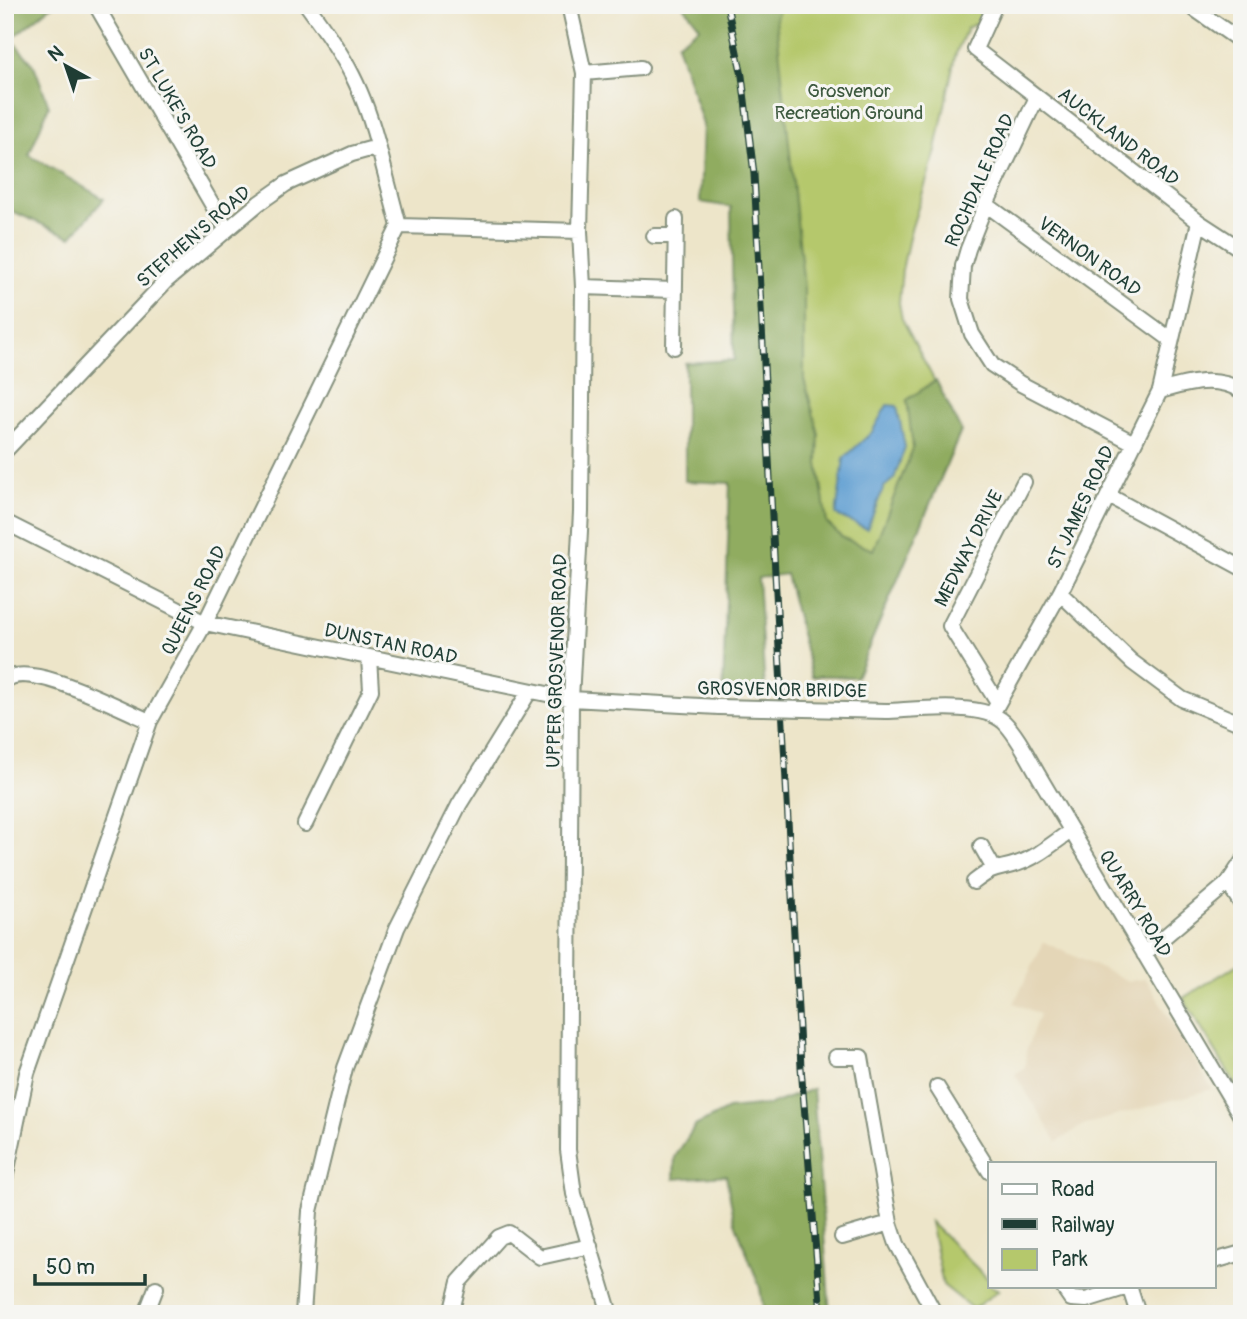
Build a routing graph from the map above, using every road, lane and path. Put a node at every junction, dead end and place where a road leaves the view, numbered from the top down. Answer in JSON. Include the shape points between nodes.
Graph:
{"nodes":[{"id":1,"x":96,"y":5,"type":"edge"},
{"id":2,"x":307,"y":5,"type":"edge"},
{"id":3,"x":569,"y":5,"type":"edge"},
{"id":4,"x":995,"y":5,"type":"edge"},
{"id":5,"x":1189,"y":5,"type":"edge"},
{"id":6,"x":1242,"y":42,"type":"edge"},
{"id":7,"x":641,"y":68,"type":"dead end"},
{"id":8,"x":584,"y":73,"type":"junction"},
{"id":9,"x":1037,"y":97,"type":"junction"},
{"id":10,"x":380,"y":153,"type":"junction"},
{"id":11,"x":987,"y":205,"type":"junction"},
{"id":12,"x":676,"y":219,"type":"dead end"},
{"id":13,"x":1199,"y":222,"type":"junction"},
{"id":14,"x":399,"y":226,"type":"junction"},
{"id":15,"x":227,"y":230,"type":"junction"},
{"id":16,"x":580,"y":231,"type":"junction"},
{"id":17,"x":654,"y":236,"type":"dead end"},
{"id":18,"x":675,"y":236,"type":"junction"},
{"id":19,"x":1242,"y":250,"type":"edge"},
{"id":20,"x":583,"y":287,"type":"junction"},
{"id":21,"x":674,"y":290,"type":"junction"},
{"id":22,"x":1170,"y":339,"type":"junction"},
{"id":23,"x":674,"y":347,"type":"dead end"},
{"id":24,"x":1160,"y":391,"type":"junction"},
{"id":25,"x":1242,"y":391,"type":"edge"},
{"id":26,"x":1132,"y":442,"type":"junction"},
{"id":27,"x":5,"y":451,"type":"edge"},
{"id":28,"x":1024,"y":482,"type":"dead end"},
{"id":29,"x":1109,"y":496,"type":"junction"},
{"id":30,"x":5,"y":522,"type":"edge"},
{"id":31,"x":1242,"y":568,"type":"edge"},
{"id":32,"x":1060,"y":593,"type":"junction"},
{"id":33,"x":205,"y":623,"type":"junction"},
{"id":34,"x":369,"y":658,"type":"junction"},
{"id":35,"x":5,"y":681,"type":"edge"},
{"id":36,"x":529,"y":692,"type":"junction"},
{"id":37,"x":571,"y":699,"type":"junction"},
{"id":38,"x":995,"y":708,"type":"junction"},
{"id":39,"x":150,"y":721,"type":"junction"},
{"id":40,"x":1242,"y":724,"type":"edge"},
{"id":41,"x":305,"y":824,"type":"dead end"},
{"id":42,"x":1071,"y":831,"type":"junction"},
{"id":43,"x":981,"y":846,"type":"dead end"},
{"id":44,"x":1242,"y":862,"type":"edge"},
{"id":45,"x":993,"y":867,"type":"junction"},
{"id":46,"x":974,"y":882,"type":"dead end"},
{"id":47,"x":1228,"y":883,"type":"junction"},
{"id":48,"x":1242,"y":905,"type":"edge"},
{"id":49,"x":1144,"y":954,"type":"junction"},
{"id":50,"x":836,"y":1057,"type":"dead end"},
{"id":51,"x":937,"y":1087,"type":"dead end"},
{"id":52,"x":1242,"y":1118,"type":"edge"},
{"id":53,"x":988,"y":1169,"type":"edge"},
{"id":54,"x":5,"y":1179,"type":"edge"},
{"id":55,"x":890,"y":1223,"type":"junction"},
{"id":56,"x":842,"y":1237,"type":"dead end"},
{"id":57,"x":590,"y":1246,"type":"junction"},
{"id":58,"x":1242,"y":1253,"type":"edge"},
{"id":59,"x":1216,"y":1260,"type":"edge"},
{"id":60,"x":156,"y":1288,"type":"dead end"},
{"id":61,"x":1063,"y":1288,"type":"edge"},
{"id":62,"x":1124,"y":1288,"type":"edge"},
{"id":63,"x":1131,"y":1288,"type":"edge"},
{"id":64,"x":146,"y":1314,"type":"edge"},
{"id":65,"x":303,"y":1314,"type":"edge"},
{"id":66,"x":451,"y":1314,"type":"edge"},
{"id":67,"x":610,"y":1314,"type":"edge"},
{"id":68,"x":935,"y":1314,"type":"edge"},
{"id":69,"x":1138,"y":1314,"type":"edge"}],
"edges":[{"from":1,"to":15,"type":"street","name":"ST LUKE'S ROAD"},
{"from":2,"to":10,"type":"street","via":[[356,76]]},
{"from":3,"to":8,"type":"street","name":"UPPER GROSVENOR ROAD"},
{"from":4,"to":9,"type":"street","name":"AUCKLAND ROAD","via":[[975,49]]},
{"from":5,"to":6,"type":"street"},
{"from":7,"to":8,"type":"street"},
{"from":8,"to":16,"type":"street","name":"UPPER GROSVENOR ROAD"},
{"from":9,"to":11,"type":"street","name":"ROCHDALE ROAD"},
{"from":9,"to":13,"type":"street","name":"AUCKLAND ROAD"},
{"from":10,"to":14,"type":"street"},
{"from":10,"to":15,"type":"street","name":"STEPHEN'S ROAD","via":[[370,149],[352,154],[286,184]]},
{"from":11,"to":22,"type":"street","name":"VERNON ROAD"},
{"from":11,"to":26,"type":"street","name":"ROCHDALE ROAD","via":[[968,249],[961,282],[961,299],[979,349],[1006,375]]},
{"from":12,"to":18,"type":"street"},
{"from":13,"to":19,"type":"street","name":"AUCKLAND ROAD"},
{"from":13,"to":22,"type":"street","name":"ST JAMES ROAD"},
{"from":14,"to":16,"type":"street"},
{"from":14,"to":33,"type":"street","name":"QUEENS ROAD"},
{"from":15,"to":27,"type":"street","name":"STEPHEN'S ROAD","via":[[157,290]]},
{"from":16,"to":20,"type":"street","name":"UPPER GROSVENOR ROAD"},
{"from":17,"to":18,"type":"street"},
{"from":18,"to":21,"type":"street"},
{"from":20,"to":21,"type":"street"},
{"from":20,"to":37,"type":"street","name":"UPPER GROSVENOR ROAD","via":[[581,512]]},
{"from":21,"to":23,"type":"street"},
{"from":22,"to":24,"type":"street","name":"ST JAMES ROAD"},
{"from":24,"to":25,"type":"street","via":[[1197,381],[1231,384]]},
{"from":24,"to":26,"type":"street","name":"ST JAMES ROAD"},
{"from":26,"to":29,"type":"street","name":"ST JAMES ROAD"},
{"from":28,"to":38,"type":"street","name":"MEDWAY DRIVE","via":[[950,626]]},
{"from":29,"to":31,"type":"street"},
{"from":29,"to":32,"type":"street","name":"ST JAMES ROAD"},
{"from":30,"to":33,"type":"street","name":"DUNSTAN ROAD"},
{"from":32,"to":38,"type":"street","name":"ST JAMES ROAD"},
{"from":32,"to":40,"type":"street","via":[[1132,662],[1182,699]]},
{"from":33,"to":34,"type":"street","name":"DUNSTAN ROAD"},
{"from":33,"to":39,"type":"street","name":"QUEENS ROAD"},
{"from":34,"to":36,"type":"street","name":"DUNSTAN ROAD"},
{"from":34,"to":41,"type":"street","via":[[371,690]]},
{"from":35,"to":39,"type":"street","via":[[21,673],[47,677]]},
{"from":36,"to":37,"type":"street","name":"DUNSTAN ROAD"},
{"from":36,"to":65,"type":"street","via":[[459,805],[401,920],[349,1056],[310,1211]]},
{"from":37,"to":38,"type":"street","name":"GROSVENOR BRIDGE","bridge":true,"via":[[886,711]]},
{"from":37,"to":57,"type":"street","name":"UPPER GROSVENOR ROAD","via":[[568,1150],[574,1194]]},
{"from":38,"to":42,"type":"street","name":"QUARRY ROAD"},
{"from":39,"to":54,"type":"street","name":"QUEENS ROAD","via":[[27,1073]]},
{"from":42,"to":45,"type":"street","via":[[1019,863]]},
{"from":42,"to":49,"type":"street","name":"QUARRY ROAD"},
{"from":43,"to":45,"type":"street"},
{"from":44,"to":47,"type":"street"},
{"from":45,"to":46,"type":"street"},
{"from":47,"to":48,"type":"street"},
{"from":47,"to":49,"type":"street"},
{"from":49,"to":52,"type":"street","name":"QUARRY ROAD"},
{"from":50,"to":55,"type":"street","via":[[861,1057]]},
{"from":51,"to":53,"type":"street"},
{"from":55,"to":56,"type":"street"},
{"from":55,"to":68,"type":"street"},
{"from":57,"to":66,"type":"street","via":[[540,1257],[509,1233],[499,1237],[459,1282]]},
{"from":57,"to":67,"type":"street","name":"UPPER GROSVENOR ROAD"},
{"from":58,"to":59,"type":"street"},
{"from":60,"to":64,"type":"street"},
{"from":61,"to":62,"type":"street","via":[[1071,1299],[1086,1300]]},
{"from":63,"to":69,"type":"street"}]}
